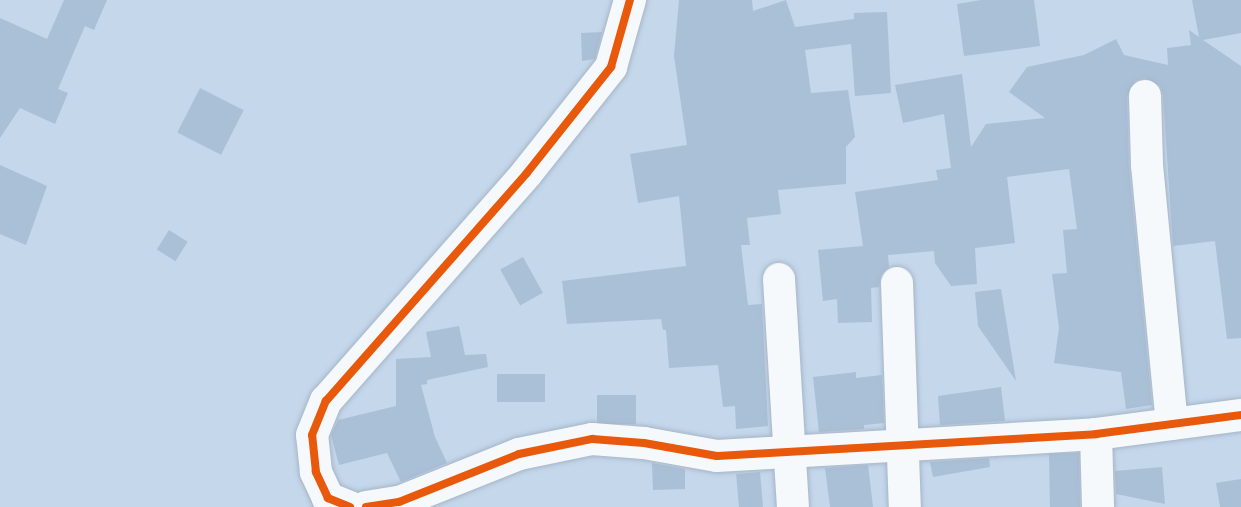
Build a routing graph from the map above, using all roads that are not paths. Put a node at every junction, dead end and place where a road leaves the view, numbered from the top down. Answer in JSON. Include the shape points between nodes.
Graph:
{"nodes":[{"id":1,"x":630,"y":0,"type":"edge"},
{"id":2,"x":1145,"y":96,"type":"dead end"},
{"id":3,"x":779,"y":279,"type":"dead end"},
{"id":4,"x":897,"y":283,"type":"dead end"},
{"id":5,"x":1241,"y":415,"type":"edge"},
{"id":6,"x":1172,"y":424,"type":"junction"},
{"id":7,"x":1096,"y":434,"type":"junction"},
{"id":8,"x":902,"y":445,"type":"junction"},
{"id":9,"x":789,"y":453,"type":"junction"},
{"id":10,"x":350,"y":507,"type":"edge"},
{"id":11,"x":366,"y":507,"type":"edge"},
{"id":12,"x":793,"y":507,"type":"edge"},
{"id":13,"x":905,"y":507,"type":"edge"},
{"id":14,"x":1098,"y":507,"type":"edge"}],
"edges":[{"from":1,"to":10,"type":"street","via":[[611,67],[526,174],[326,401],[312,435],[316,472],[327,498]]},
{"from":2,"to":6,"type":"street","via":[[1147,165]]},
{"from":3,"to":9,"type":"street"},
{"from":4,"to":8,"type":"street"},
{"from":5,"to":6,"type":"street"},
{"from":6,"to":7,"type":"street"},
{"from":7,"to":8,"type":"street"},
{"from":7,"to":14,"type":"street"},
{"from":8,"to":9,"type":"street"},
{"from":8,"to":13,"type":"street"},
{"from":9,"to":11,"type":"street","via":[[717,456],[644,443],[592,440],[519,454],[399,502]]},
{"from":9,"to":12,"type":"street"}]}
